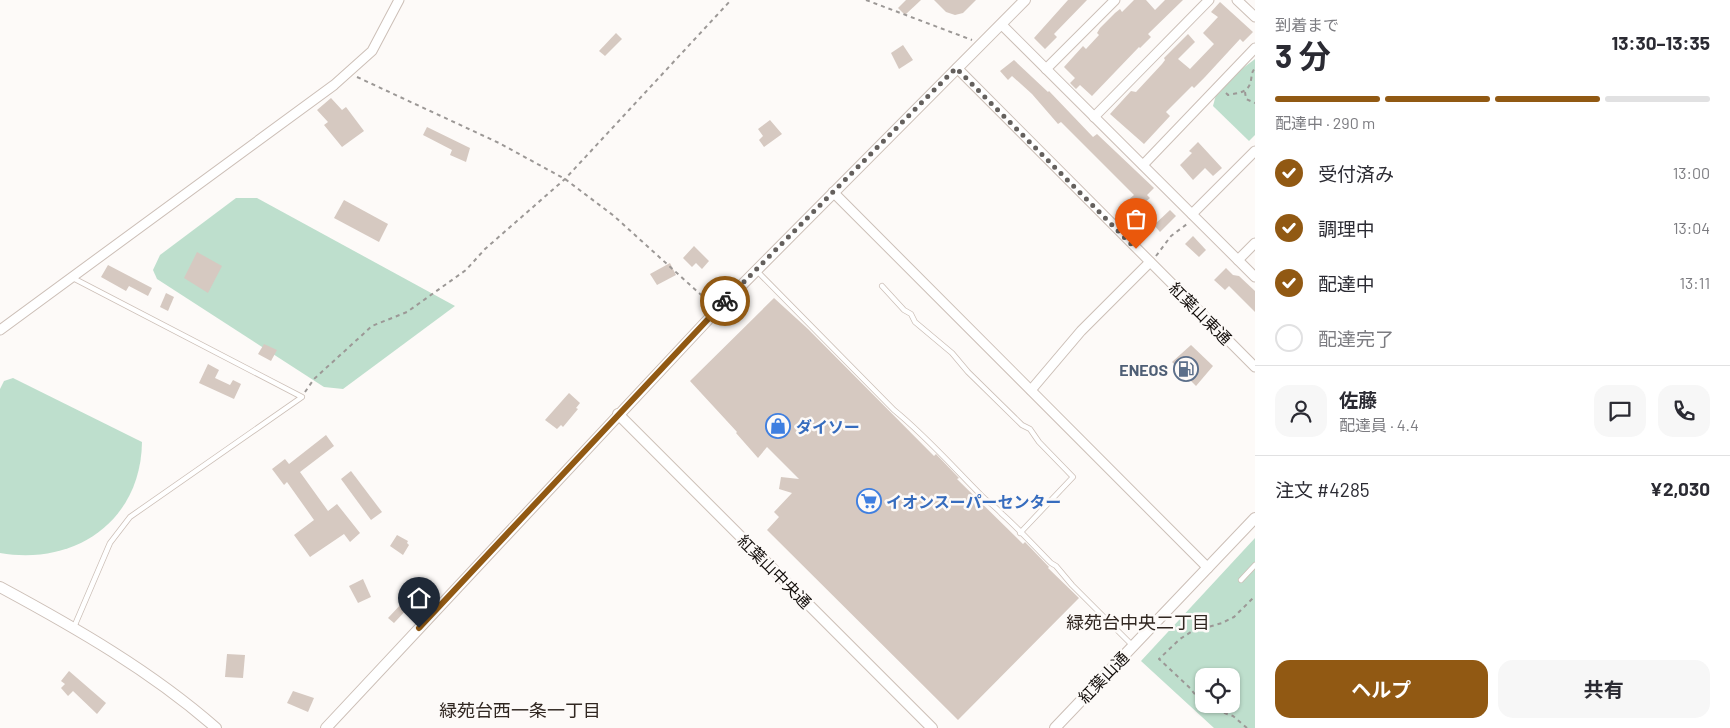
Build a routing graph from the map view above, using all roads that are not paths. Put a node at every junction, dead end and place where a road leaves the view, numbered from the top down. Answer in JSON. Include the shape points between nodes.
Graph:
{"nodes":[{"id":1,"x":399,"y":0,"type":"edge"},
{"id":2,"x":1025,"y":0,"type":"edge"},
{"id":3,"x":1116,"y":0,"type":"edge"},
{"id":4,"x":1209,"y":0,"type":"edge"},
{"id":5,"x":1237,"y":0,"type":"edge"},
{"id":6,"x":1255,"y":17,"type":"edge"},
{"id":7,"x":1002,"y":25,"type":"junction"},
{"id":8,"x":1255,"y":48,"type":"edge"},
{"id":9,"x":956,"y":68,"type":"junction"},
{"id":10,"x":1046,"y":69,"type":"junction"},
{"id":11,"x":1094,"y":117,"type":"junction"},
{"id":12,"x":1255,"y":152,"type":"edge"},
{"id":13,"x":1143,"y":165,"type":"junction"},
{"id":14,"x":833,"y":192,"type":"junction"},
{"id":15,"x":1191,"y":218,"type":"junction"},
{"id":16,"x":1255,"y":243,"type":"edge"},
{"id":17,"x":1153,"y":259,"type":"junction"},
{"id":18,"x":1238,"y":260,"type":"junction"},
{"id":19,"x":756,"y":270,"type":"junction"},
{"id":20,"x":71,"y":277,"type":"junction"},
{"id":21,"x":1255,"y":277,"type":"edge"},
{"id":22,"x":882,"y":286,"type":"dead end"},
{"id":23,"x":0,"y":330,"type":"edge"},
{"id":24,"x":1255,"y":367,"type":"edge"},
{"id":25,"x":1031,"y":390,"type":"junction"},
{"id":26,"x":618,"y":414,"type":"junction"},
{"id":27,"x":1255,"y":518,"type":"edge"},
{"id":28,"x":1020,"y":533,"type":"junction"},
{"id":29,"x":1255,"y":565,"type":"edge"},
{"id":30,"x":1208,"y":568,"type":"junction"},
{"id":31,"x":1241,"y":580,"type":"dead end"},
{"id":32,"x":0,"y":587,"type":"edge"},
{"id":33,"x":74,"y":627,"type":"junction"},
{"id":34,"x":1133,"y":646,"type":"junction"},
{"id":35,"x":216,"y":728,"type":"edge"},
{"id":36,"x":326,"y":728,"type":"edge"},
{"id":37,"x":932,"y":728,"type":"edge"},
{"id":38,"x":1055,"y":728,"type":"edge"}],
"edges":[{"from":1,"to":20,"type":"street","via":[[372,50],[348,73]]},
{"from":2,"to":7,"type":"street"},
{"from":3,"to":10,"type":"street"},
{"from":4,"to":11,"type":"street"},
{"from":5,"to":6,"type":"street"},
{"from":7,"to":9,"type":"street"},
{"from":7,"to":10,"type":"street"},
{"from":8,"to":13,"type":"street"},
{"from":9,"to":14,"type":"street"},
{"from":9,"to":17,"type":"street","name":"紅葉山東通"},
{"from":10,"to":11,"type":"street"},
{"from":11,"to":13,"type":"street"},
{"from":12,"to":15,"type":"street"},
{"from":13,"to":15,"type":"street"},
{"from":14,"to":19,"type":"street"},
{"from":14,"to":25,"type":"street"},
{"from":15,"to":18,"type":"street"},
{"from":16,"to":18,"type":"street"},
{"from":17,"to":24,"type":"street","name":"紅葉山東通"},
{"from":17,"to":25,"type":"street","via":[[1080,332]]},
{"from":18,"to":21,"type":"street"},
{"from":19,"to":26,"type":"street"},
{"from":19,"to":28,"type":"lane"},
{"from":20,"to":23,"type":"street"},
{"from":20,"to":33,"type":"lane","via":[[302,397],[130,517],[110,542]]},
{"from":22,"to":28,"type":"lane","via":[[915,322],[952,354],[1022,425],[1030,429],[1074,477]]},
{"from":25,"to":30,"type":"street"},
{"from":26,"to":36,"type":"street"},
{"from":26,"to":37,"type":"street","name":"紅葉山中央通"},
{"from":27,"to":30,"type":"street","name":"紅葉山通"},
{"from":28,"to":34,"type":"lane"},
{"from":29,"to":31,"type":"lane"},
{"from":30,"to":34,"type":"street","name":"紅葉山通"},
{"from":32,"to":33,"type":"street"},
{"from":33,"to":35,"type":"street","via":[[161,684]]},
{"from":34,"to":38,"type":"street","name":"紅葉山通"}]}
